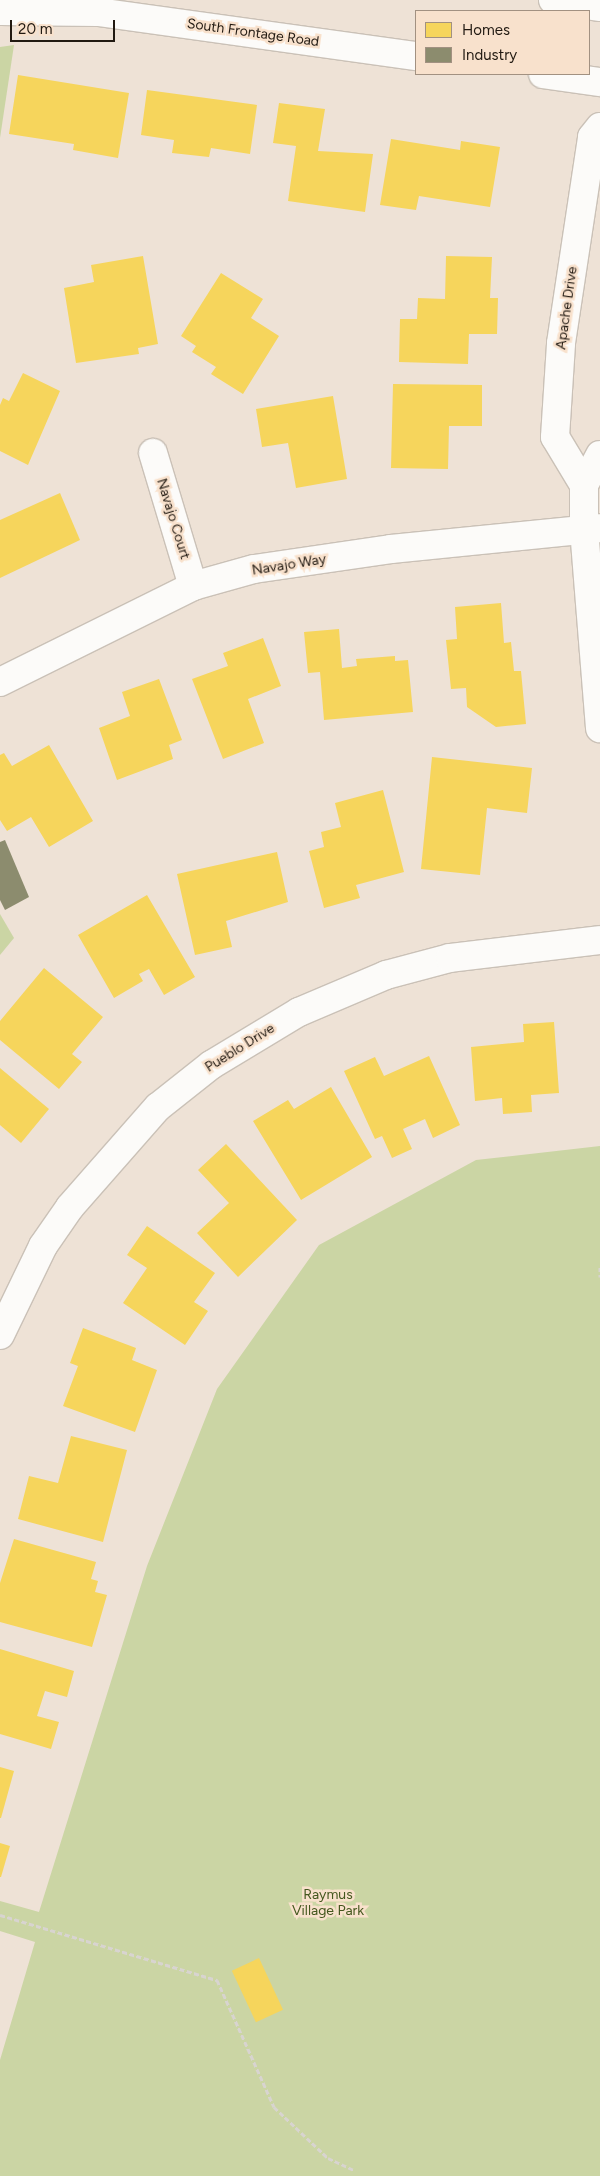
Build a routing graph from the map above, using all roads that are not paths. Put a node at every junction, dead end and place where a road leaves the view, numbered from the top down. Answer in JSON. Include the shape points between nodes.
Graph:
{"nodes":[{"id":1,"x":553,"y":0,"type":"edge"},
{"id":2,"x":600,"y":7,"type":"edge"},
{"id":3,"x":0,"y":11,"type":"edge"},
{"id":4,"x":415,"y":56,"type":"edge"},
{"id":5,"x":550,"y":75,"type":"edge"},
{"id":6,"x":600,"y":82,"type":"edge"},
{"id":7,"x":600,"y":127,"type":"edge"},
{"id":8,"x":153,"y":452,"type":"dead end"},
{"id":9,"x":600,"y":455,"type":"edge"},
{"id":10,"x":584,"y":485,"type":"junction"},
{"id":11,"x":592,"y":528,"type":"edge"},
{"id":12,"x":194,"y":586,"type":"junction"},
{"id":13,"x":0,"y":682,"type":"edge"},
{"id":14,"x":600,"y":728,"type":"edge"},
{"id":15,"x":600,"y":940,"type":"edge"},
{"id":16,"x":0,"y":1335,"type":"edge"}],
"edges":[{"from":1,"to":2,"type":"main road"},
{"from":3,"to":4,"type":"main road","name":"South Frontage Road","via":[[98,12]]},
{"from":5,"to":6,"type":"main road"},
{"from":7,"to":10,"type":"main road","name":"Apache Drive","via":[[592,137],[562,333],[555,437]]},
{"from":8,"to":12,"type":"main road","name":"Navajo Court"},
{"from":9,"to":10,"type":"main road"},
{"from":10,"to":11,"type":"main road"},
{"from":11,"to":12,"type":"main road","name":"Navajo Way","via":[[361,553],[254,569]]},
{"from":11,"to":14,"type":"main road"},
{"from":12,"to":13,"type":"main road","name":"Navajo Way"},
{"from":15,"to":16,"type":"main road","name":"Pueblo Drive","via":[[450,958],[386,975],[299,1012],[211,1064],[158,1107],[70,1207],[43,1246]]}]}
